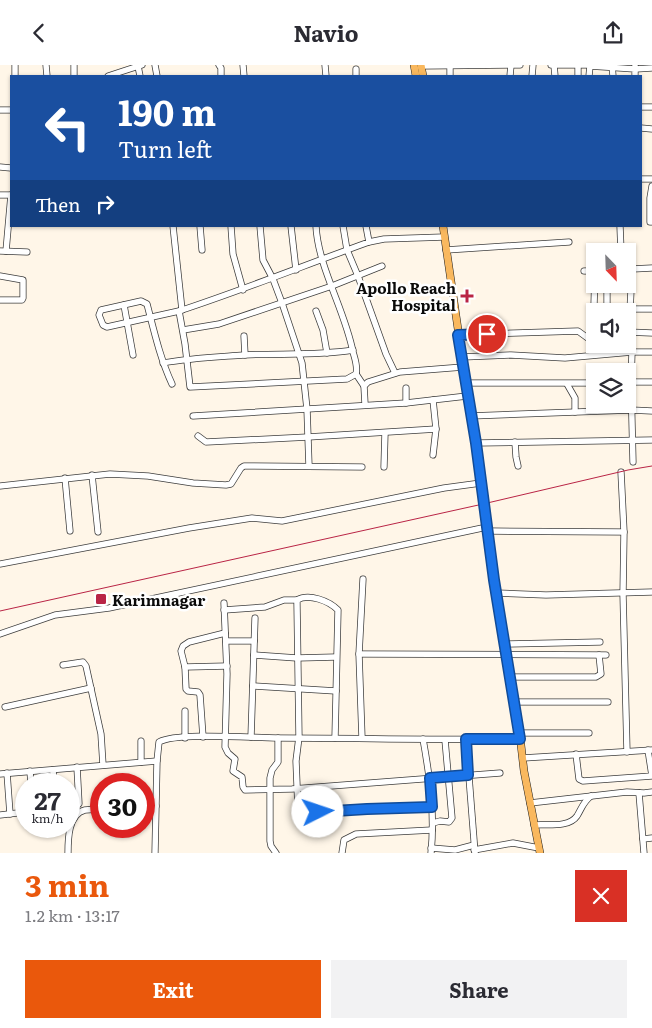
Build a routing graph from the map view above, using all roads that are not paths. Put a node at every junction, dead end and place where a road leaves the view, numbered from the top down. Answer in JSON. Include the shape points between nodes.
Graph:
{"nodes":[{"id":1,"x":419,"y":65,"type":"edge"},
{"id":2,"x":450,"y":65,"type":"edge"},
{"id":3,"x":511,"y":65,"type":"edge"},
{"id":4,"x":520,"y":65,"type":"edge"},
{"id":5,"x":553,"y":65,"type":"edge"},
{"id":6,"x":578,"y":65,"type":"edge"},
{"id":7,"x":590,"y":65,"type":"edge"},
{"id":8,"x":140,"y":66,"type":"edge"},
{"id":9,"x":612,"y":66,"type":"edge"},
{"id":10,"x":635,"y":67,"type":"edge"},
{"id":11,"x":652,"y":68,"type":"edge"},
{"id":12,"x":356,"y":69,"type":"dead end"},
{"id":13,"x":111,"y":75,"type":"edge"},
{"id":14,"x":356,"y":75,"type":"edge"},
{"id":15,"x":652,"y":187,"type":"edge"},
{"id":16,"x":642,"y":198,"type":"edge"},
{"id":17,"x":650,"y":198,"type":"junction"},
{"id":18,"x":10,"y":222,"type":"edge"},
{"id":19,"x":652,"y":222,"type":"edge"},
{"id":20,"x":173,"y":227,"type":"edge"},
{"id":21,"x":200,"y":227,"type":"edge"},
{"id":22,"x":231,"y":227,"type":"edge"},
{"id":23,"x":260,"y":227,"type":"edge"},
{"id":24,"x":291,"y":227,"type":"edge"},
{"id":25,"x":316,"y":227,"type":"edge"},
{"id":26,"x":343,"y":227,"type":"edge"},
{"id":27,"x":366,"y":227,"type":"edge"},
{"id":28,"x":442,"y":227,"type":"edge"},
{"id":29,"x":620,"y":227,"type":"edge"},
{"id":30,"x":444,"y":237,"type":"junction"},
{"id":31,"x":569,"y":241,"type":"dead end"},
{"id":32,"x":368,"y":242,"type":"junction"},
{"id":33,"x":621,"y":243,"type":"edge"},
{"id":34,"x":202,"y":250,"type":"dead end"},
{"id":35,"x":347,"y":250,"type":"junction"},
{"id":36,"x":446,"y":250,"type":"junction"},
{"id":37,"x":3,"y":251,"type":"edge"},
{"id":38,"x":27,"y":252,"type":"dead end"},
{"id":39,"x":322,"y":259,"type":"junction"},
{"id":40,"x":382,"y":266,"type":"dead end"},
{"id":41,"x":652,"y":268,"type":"edge"},
{"id":42,"x":636,"y":269,"type":"edge"},
{"id":43,"x":296,"y":270,"type":"junction"},
{"id":44,"x":0,"y":276,"type":"edge"},
{"id":45,"x":358,"y":276,"type":"junction"},
{"id":46,"x":273,"y":279,"type":"junction"},
{"id":47,"x":332,"y":285,"type":"junction"},
{"id":48,"x":243,"y":290,"type":"junction"},
{"id":49,"x":0,"y":300,"type":"edge"},
{"id":50,"x":282,"y":303,"type":"junction"},
{"id":51,"x":124,"y":305,"type":"junction"},
{"id":52,"x":636,"y":309,"type":"edge"},
{"id":53,"x":652,"y":309,"type":"edge"},
{"id":54,"x":180,"y":310,"type":"junction"},
{"id":55,"x":316,"y":311,"type":"dead end"},
{"id":56,"x":150,"y":318,"type":"junction"},
{"id":57,"x":126,"y":323,"type":"junction"},
{"id":58,"x":183,"y":330,"type":"junction"},
{"id":59,"x":636,"y":332,"type":"edge"},
{"id":60,"x":652,"y":333,"type":"edge"},
{"id":61,"x":458,"y":335,"type":"junction"},
{"id":62,"x":244,"y":336,"type":"dead end"},
{"id":63,"x":586,"y":337,"type":"edge"},
{"id":64,"x":353,"y":350,"type":"junction"},
{"id":65,"x":636,"y":352,"type":"edge"},
{"id":66,"x":652,"y":352,"type":"edge"},
{"id":67,"x":327,"y":353,"type":"junction"},
{"id":68,"x":621,"y":353,"type":"edge"},
{"id":69,"x":133,"y":355,"type":"dead end"},
{"id":70,"x":245,"y":355,"type":"junction"},
{"id":71,"x":300,"y":355,"type":"junction"},
{"id":72,"x":462,"y":357,"type":"junction"},
{"id":73,"x":186,"y":359,"type":"junction"},
{"id":74,"x":163,"y":363,"type":"junction"},
{"id":75,"x":463,"y":367,"type":"junction"},
{"id":76,"x":395,"y":373,"type":"junction"},
{"id":77,"x":356,"y":374,"type":"junction"},
{"id":78,"x":304,"y":381,"type":"junction"},
{"id":79,"x":636,"y":382,"type":"edge"},
{"id":80,"x":652,"y":382,"type":"edge"},
{"id":81,"x":172,"y":383,"type":"dead end"},
{"id":82,"x":465,"y":383,"type":"junction"},
{"id":83,"x":586,"y":383,"type":"edge"},
{"id":84,"x":567,"y":384,"type":"junction"},
{"id":85,"x":364,"y":386,"type":"junction"},
{"id":86,"x":406,"y":388,"type":"dead end"},
{"id":87,"x":467,"y":396,"type":"junction"},
{"id":88,"x":433,"y":400,"type":"junction"},
{"id":89,"x":406,"y":403,"type":"junction"},
{"id":90,"x":365,"y":404,"type":"junction"},
{"id":91,"x":307,"y":409,"type":"junction"},
{"id":92,"x":636,"y":410,"type":"edge"},
{"id":93,"x":652,"y":411,"type":"edge"},
{"id":94,"x":575,"y":412,"type":"junction"},
{"id":95,"x":586,"y":412,"type":"edge"},
{"id":96,"x":631,"y":413,"type":"edge"},
{"id":97,"x":192,"y":415,"type":"dead end"},
{"id":98,"x":470,"y":416,"type":"junction"},
{"id":99,"x":436,"y":429,"type":"junction"},
{"id":100,"x":385,"y":433,"type":"junction"},
{"id":101,"x":198,"y":435,"type":"dead end"},
{"id":102,"x":308,"y":437,"type":"junction"},
{"id":103,"x":652,"y":440,"type":"edge"},
{"id":104,"x":632,"y":441,"type":"junction"},
{"id":105,"x":515,"y":442,"type":"junction"},
{"id":106,"x":476,"y":443,"type":"junction"},
{"id":107,"x":433,"y":455,"type":"dead end"},
{"id":108,"x":633,"y":462,"type":"dead end"},
{"id":109,"x":309,"y":466,"type":"junction"},
{"id":110,"x":518,"y":466,"type":"dead end"},
{"id":111,"x":362,"y":467,"type":"dead end"},
{"id":112,"x":384,"y":467,"type":"dead end"},
{"id":113,"x":621,"y":473,"type":"dead end"},
{"id":114,"x":92,"y":475,"type":"junction"},
{"id":115,"x":65,"y":478,"type":"junction"},
{"id":116,"x":481,"y":483,"type":"junction"},
{"id":117,"x":0,"y":486,"type":"edge"},
{"id":118,"x":488,"y":529,"type":"junction"},
{"id":119,"x":70,"y":531,"type":"dead end"},
{"id":120,"x":98,"y":532,"type":"dead end"},
{"id":121,"x":624,"y":532,"type":"junction"},
{"id":122,"x":0,"y":564,"type":"edge"},
{"id":123,"x":364,"y":579,"type":"dead end"},
{"id":124,"x":652,"y":592,"type":"edge"},
{"id":125,"x":497,"y":593,"type":"junction"},
{"id":126,"x":623,"y":594,"type":"junction"},
{"id":127,"x":297,"y":600,"type":"junction"},
{"id":128,"x":224,"y":603,"type":"dead end"},
{"id":129,"x":224,"y":610,"type":"junction"},
{"id":130,"x":254,"y":618,"type":"dead end"},
{"id":131,"x":225,"y":633,"type":"junction"},
{"id":132,"x":0,"y":634,"type":"edge"},
{"id":133,"x":226,"y":641,"type":"junction"},
{"id":134,"x":254,"y":641,"type":"junction"},
{"id":135,"x":600,"y":641,"type":"dead end"},
{"id":136,"x":505,"y":644,"type":"junction"},
{"id":137,"x":359,"y":654,"type":"junction"},
{"id":138,"x":254,"y":655,"type":"junction"},
{"id":139,"x":507,"y":656,"type":"junction"},
{"id":140,"x":336,"y":657,"type":"junction"},
{"id":141,"x":297,"y":658,"type":"junction"},
{"id":142,"x":63,"y":665,"type":"dead end"},
{"id":143,"x":227,"y":666,"type":"junction"},
{"id":144,"x":185,"y":667,"type":"junction"},
{"id":145,"x":510,"y":677,"type":"junction"},
{"id":146,"x":253,"y":686,"type":"junction"},
{"id":147,"x":91,"y":688,"type":"junction"},
{"id":148,"x":298,"y":690,"type":"junction"},
{"id":149,"x":336,"y":691,"type":"junction"},
{"id":150,"x":514,"y":701,"type":"junction"},
{"id":151,"x":608,"y":702,"type":"dead end"},
{"id":152,"x":5,"y":707,"type":"dead end"},
{"id":153,"x":185,"y":711,"type":"dead end"},
{"id":154,"x":589,"y":733,"type":"dead end"},
{"id":155,"x":520,"y":736,"type":"junction"},
{"id":156,"x":203,"y":737,"type":"junction"},
{"id":157,"x":225,"y":737,"type":"junction"},
{"id":158,"x":251,"y":737,"type":"junction"},
{"id":159,"x":299,"y":737,"type":"junction"},
{"id":160,"x":186,"y":738,"type":"junction"},
{"id":161,"x":278,"y":738,"type":"junction"},
{"id":162,"x":335,"y":738,"type":"junction"},
{"id":163,"x":362,"y":738,"type":"junction"},
{"id":164,"x":423,"y":739,"type":"junction"},
{"id":165,"x":445,"y":739,"type":"junction"},
{"id":166,"x":466,"y":739,"type":"junction"},
{"id":167,"x":141,"y":741,"type":"dead end"},
{"id":168,"x":650,"y":750,"type":"edge"},
{"id":169,"x":627,"y":752,"type":"junction"},
{"id":170,"x":576,"y":754,"type":"junction"},
{"id":171,"x":523,"y":758,"type":"junction"},
{"id":172,"x":158,"y":761,"type":"junction"},
{"id":173,"x":141,"y":762,"type":"junction"},
{"id":174,"x":103,"y":765,"type":"junction"},
{"id":175,"x":78,"y":767,"type":"junction"},
{"id":176,"x":53,"y":769,"type":"junction"},
{"id":177,"x":30,"y":771,"type":"joint"},
{"id":178,"x":0,"y":773,"type":"edge"},
{"id":179,"x":7,"y":773,"type":"junction"},
{"id":180,"x":53,"y":773,"type":"edge"},
{"id":181,"x":78,"y":773,"type":"edge"},
{"id":182,"x":500,"y":773,"type":"dead end"},
{"id":183,"x":468,"y":775,"type":"junction"},
{"id":184,"x":448,"y":777,"type":"junction"},
{"id":185,"x":430,"y":778,"type":"junction"},
{"id":186,"x":297,"y":788,"type":"junction"},
{"id":187,"x":270,"y":789,"type":"junction"},
{"id":188,"x":652,"y":792,"type":"edge"},
{"id":189,"x":638,"y":793,"type":"junction"},
{"id":190,"x":593,"y":795,"type":"junction"},
{"id":191,"x":530,"y":803,"type":"junction"},
{"id":192,"x":156,"y":806,"type":"joint"},
{"id":193,"x":432,"y":807,"type":"junction"},
{"id":194,"x":90,"y":810,"type":"edge"},
{"id":195,"x":15,"y":813,"type":"edge"},
{"id":196,"x":10,"y":814,"type":"junction"},
{"id":197,"x":0,"y":815,"type":"edge"},
{"id":198,"x":433,"y":823,"type":"junction"},
{"id":199,"x":534,"y":825,"type":"junction"},
{"id":200,"x":432,"y":830,"type":"junction"},
{"id":201,"x":652,"y":838,"type":"edge"},
{"id":202,"x":643,"y":839,"type":"junction"},
{"id":203,"x":474,"y":849,"type":"edge"},
{"id":204,"x":431,"y":850,"type":"edge"},
{"id":205,"x":540,"y":851,"type":"edge"},
{"id":206,"x":68,"y":853,"type":"edge"},
{"id":207,"x":155,"y":853,"type":"edge"},
{"id":208,"x":276,"y":853,"type":"edge"},
{"id":209,"x":342,"y":853,"type":"edge"},
{"id":210,"x":644,"y":853,"type":"edge"}],
"edges":[{"from":1,"to":2,"type":"street"},
{"from":2,"to":3,"type":"street"},
{"from":3,"to":4,"type":"street"},
{"from":5,"to":6,"type":"street"},
{"from":6,"to":7,"type":"street"},
{"from":7,"to":9,"type":"street"},
{"from":8,"to":13,"type":"street"},
{"from":9,"to":10,"type":"street"},
{"from":10,"to":11,"type":"street"},
{"from":12,"to":14,"type":"street"},
{"from":15,"to":17,"type":"street"},
{"from":16,"to":17,"type":"street"},
{"from":17,"to":19,"type":"street"},
{"from":18,"to":37,"type":"street"},
{"from":20,"to":54,"type":"street"},
{"from":21,"to":34,"type":"street"},
{"from":22,"to":48,"type":"street","via":[[233,254]]},
{"from":23,"to":46,"type":"street","via":[[263,260]]},
{"from":24,"to":43,"type":"street"},
{"from":25,"to":39,"type":"street"},
{"from":26,"to":35,"type":"street"},
{"from":27,"to":32,"type":"street"},
{"from":28,"to":30,"type":"main road"},
{"from":29,"to":33,"type":"street"},
{"from":30,"to":32,"type":"street"},
{"from":30,"to":36,"type":"main road"},
{"from":31,"to":36,"type":"street"},
{"from":32,"to":35,"type":"street"},
{"from":35,"to":39,"type":"street"},
{"from":35,"to":45,"type":"street"},
{"from":36,"to":61,"type":"main road"},
{"from":37,"to":38,"type":"street"},
{"from":39,"to":43,"type":"street"},
{"from":39,"to":47,"type":"street"},
{"from":40,"to":45,"type":"street"},
{"from":41,"to":42,"type":"street"},
{"from":43,"to":46,"type":"street"},
{"from":44,"to":49,"type":"street","via":[[20,278],[24,283],[22,301]]},
{"from":45,"to":47,"type":"street"},
{"from":45,"to":76,"type":"street"},
{"from":46,"to":48,"type":"street"},
{"from":46,"to":50,"type":"street"},
{"from":47,"to":50,"type":"street"},
{"from":47,"to":64,"type":"street"},
{"from":48,"to":54,"type":"street"},
{"from":50,"to":58,"type":"street","via":[[219,324]]},
{"from":50,"to":71,"type":"street"},
{"from":51,"to":56,"type":"street","via":[[144,301]]},
{"from":51,"to":57,"type":"street"},
{"from":51,"to":57,"type":"street","via":[[102,309],[99,315],[104,326]]},
{"from":52,"to":53,"type":"street"},
{"from":54,"to":56,"type":"street"},
{"from":54,"to":58,"type":"street"},
{"from":55,"to":67,"type":"street"},
{"from":56,"to":57,"type":"street"},
{"from":56,"to":74,"type":"street"},
{"from":57,"to":69,"type":"street"},
{"from":58,"to":73,"type":"street"},
{"from":59,"to":60,"type":"street"},
{"from":61,"to":63,"type":"street","via":[[578,331]]},
{"from":61,"to":72,"type":"main road"},
{"from":62,"to":70,"type":"street"},
{"from":64,"to":67,"type":"street"},
{"from":64,"to":77,"type":"street"},
{"from":65,"to":66,"type":"street"},
{"from":67,"to":71,"type":"street"},
{"from":68,"to":72,"type":"street","via":[[565,358]]},
{"from":70,"to":71,"type":"street"},
{"from":70,"to":73,"type":"street"},
{"from":71,"to":78,"type":"street"},
{"from":72,"to":75,"type":"main road"},
{"from":73,"to":74,"type":"street"},
{"from":73,"to":78,"type":"street","via":[[191,388]]},
{"from":74,"to":81,"type":"street"},
{"from":75,"to":76,"type":"street"},
{"from":75,"to":82,"type":"main road"},
{"from":76,"to":85,"type":"street"},
{"from":77,"to":78,"type":"street","via":[[347,379]]},
{"from":77,"to":85,"type":"street"},
{"from":78,"to":91,"type":"street"},
{"from":79,"to":80,"type":"street"},
{"from":82,"to":84,"type":"street"},
{"from":82,"to":87,"type":"main road"},
{"from":83,"to":84,"type":"street"},
{"from":84,"to":94,"type":"street","via":[[575,398]]},
{"from":85,"to":90,"type":"street"},
{"from":86,"to":89,"type":"street"},
{"from":87,"to":88,"type":"street"},
{"from":87,"to":98,"type":"main road"},
{"from":88,"to":89,"type":"street"},
{"from":88,"to":99,"type":"street"},
{"from":89,"to":90,"type":"street"},
{"from":90,"to":91,"type":"street"},
{"from":91,"to":97,"type":"street"},
{"from":91,"to":102,"type":"street"},
{"from":92,"to":93,"type":"street"},
{"from":94,"to":95,"type":"street"},
{"from":94,"to":98,"type":"street"},
{"from":96,"to":104,"type":"street"},
{"from":98,"to":106,"type":"main road"},
{"from":99,"to":100,"type":"street"},
{"from":99,"to":107,"type":"street"},
{"from":100,"to":102,"type":"street"},
{"from":100,"to":112,"type":"street"},
{"from":101,"to":102,"type":"street","via":[[206,442]]},
{"from":102,"to":109,"type":"street"},
{"from":103,"to":104,"type":"street"},
{"from":104,"to":105,"type":"street"},
{"from":104,"to":108,"type":"street"},
{"from":105,"to":106,"type":"street"},
{"from":105,"to":110,"type":"street"},
{"from":106,"to":116,"type":"main road"},
{"from":109,"to":111,"type":"street"},
{"from":109,"to":114,"type":"street","via":[[244,466],[231,484],[226,485],[148,476]]},
{"from":113,"to":121,"type":"street"},
{"from":114,"to":115,"type":"street"},
{"from":114,"to":120,"type":"street"},
{"from":115,"to":117,"type":"street"},
{"from":115,"to":119,"type":"street"},
{"from":116,"to":118,"type":"main road"},
{"from":116,"to":122,"type":"street","via":[[314,516],[282,521],[252,518],[198,526]]},
{"from":118,"to":121,"type":"street"},
{"from":118,"to":125,"type":"main road"},
{"from":118,"to":132,"type":"street","via":[[109,608],[55,615]]},
{"from":121,"to":126,"type":"street"},
{"from":123,"to":137,"type":"street"},
{"from":124,"to":126,"type":"street"},
{"from":125,"to":126,"type":"street"},
{"from":125,"to":136,"type":"main road"},
{"from":126,"to":169,"type":"street"},
{"from":127,"to":129,"type":"street","via":[[284,600],[265,607]]},
{"from":127,"to":140,"type":"street","via":[[301,597],[323,600],[336,608]]},
{"from":127,"to":141,"type":"street"},
{"from":128,"to":129,"type":"street"},
{"from":129,"to":131,"type":"street"},
{"from":130,"to":134,"type":"street"},
{"from":131,"to":133,"type":"street"},
{"from":131,"to":144,"type":"street","via":[[185,644],[181,651]]},
{"from":133,"to":134,"type":"street"},
{"from":133,"to":143,"type":"street"},
{"from":134,"to":138,"type":"street"},
{"from":135,"to":136,"type":"street"},
{"from":136,"to":139,"type":"main road"},
{"from":137,"to":139,"type":"street"},
{"from":137,"to":163,"type":"street"},
{"from":138,"to":141,"type":"street"},
{"from":138,"to":146,"type":"street"},
{"from":139,"to":145,"type":"main road"},
{"from":139,"to":145,"type":"street","via":[[603,655],[601,674],[596,677]]},
{"from":140,"to":141,"type":"street"},
{"from":140,"to":149,"type":"street"},
{"from":141,"to":148,"type":"street"},
{"from":142,"to":147,"type":"street","via":[[84,662]]},
{"from":143,"to":144,"type":"street"},
{"from":143,"to":157,"type":"street"},
{"from":144,"to":156,"type":"street","via":[[186,689],[200,695]]},
{"from":145,"to":150,"type":"main road"},
{"from":146,"to":148,"type":"street"},
{"from":146,"to":158,"type":"street"},
{"from":147,"to":152,"type":"street"},
{"from":147,"to":174,"type":"street","via":[[101,734]]},
{"from":148,"to":149,"type":"street"},
{"from":148,"to":159,"type":"street"},
{"from":149,"to":162,"type":"street"},
{"from":150,"to":151,"type":"street"},
{"from":150,"to":155,"type":"main road"},
{"from":153,"to":160,"type":"street"},
{"from":154,"to":155,"type":"street"},
{"from":155,"to":166,"type":"street"},
{"from":155,"to":171,"type":"main road"},
{"from":156,"to":157,"type":"street"},
{"from":156,"to":160,"type":"street"},
{"from":157,"to":158,"type":"street"},
{"from":157,"to":187,"type":"street","via":[[226,750],[235,759],[232,771],[242,777],[244,789]]},
{"from":158,"to":161,"type":"street"},
{"from":159,"to":161,"type":"street"},
{"from":159,"to":162,"type":"street"},
{"from":159,"to":186,"type":"street"},
{"from":160,"to":172,"type":"street","via":[[160,742]]},
{"from":161,"to":187,"type":"street","via":[[278,761],[272,770]]},
{"from":162,"to":163,"type":"street"},
{"from":163,"to":164,"type":"street"},
{"from":164,"to":165,"type":"street"},
{"from":164,"to":185,"type":"street"},
{"from":165,"to":166,"type":"street"},
{"from":165,"to":184,"type":"street"},
{"from":166,"to":183,"type":"street"},
{"from":167,"to":173,"type":"street"},
{"from":168,"to":169,"type":"street"},
{"from":168,"to":170,"type":"street","via":[[652,775],[583,781],[579,779]]},
{"from":169,"to":170,"type":"street"},
{"from":170,"to":171,"type":"street"},
{"from":171,"to":191,"type":"main road"},
{"from":172,"to":173,"type":"street"},
{"from":172,"to":192,"type":"street"},
{"from":173,"to":174,"type":"street"},
{"from":174,"to":175,"type":"street"},
{"from":175,"to":176,"type":"street"},
{"from":175,"to":181,"type":"street"},
{"from":176,"to":177,"type":"street"},
{"from":176,"to":180,"type":"street"},
{"from":177,"to":179,"type":"street"},
{"from":178,"to":179,"type":"street"},
{"from":179,"to":196,"type":"street"},
{"from":182,"to":183,"type":"street"},
{"from":183,"to":184,"type":"street"},
{"from":183,"to":203,"type":"street"},
{"from":184,"to":185,"type":"street"},
{"from":184,"to":198,"type":"street","via":[[452,820]]},
{"from":185,"to":186,"type":"street"},
{"from":185,"to":193,"type":"street"},
{"from":186,"to":187,"type":"street"},
{"from":186,"to":193,"type":"street","via":[[297,806],[302,813]]},
{"from":187,"to":208,"type":"street","via":[[270,841]]},
{"from":188,"to":189,"type":"street"},
{"from":189,"to":190,"type":"street"},
{"from":189,"to":202,"type":"street"},
{"from":190,"to":191,"type":"street"},
{"from":190,"to":199,"type":"street","via":[[570,822]]},
{"from":191,"to":199,"type":"main road"},
{"from":192,"to":207,"type":"street"},
{"from":193,"to":198,"type":"street"},
{"from":194,"to":206,"type":"street","via":[[78,813],[71,825]]},
{"from":195,"to":196,"type":"street"},
{"from":196,"to":197,"type":"street"},
{"from":198,"to":200,"type":"street"},
{"from":199,"to":205,"type":"main road"},
{"from":200,"to":204,"type":"street"},
{"from":200,"to":209,"type":"street","via":[[356,834],[344,840]]},
{"from":201,"to":202,"type":"street"},
{"from":202,"to":210,"type":"street"},
{"from":203,"to":204,"type":"street"},
{"from":203,"to":205,"type":"street","via":[[513,843]]}]}
